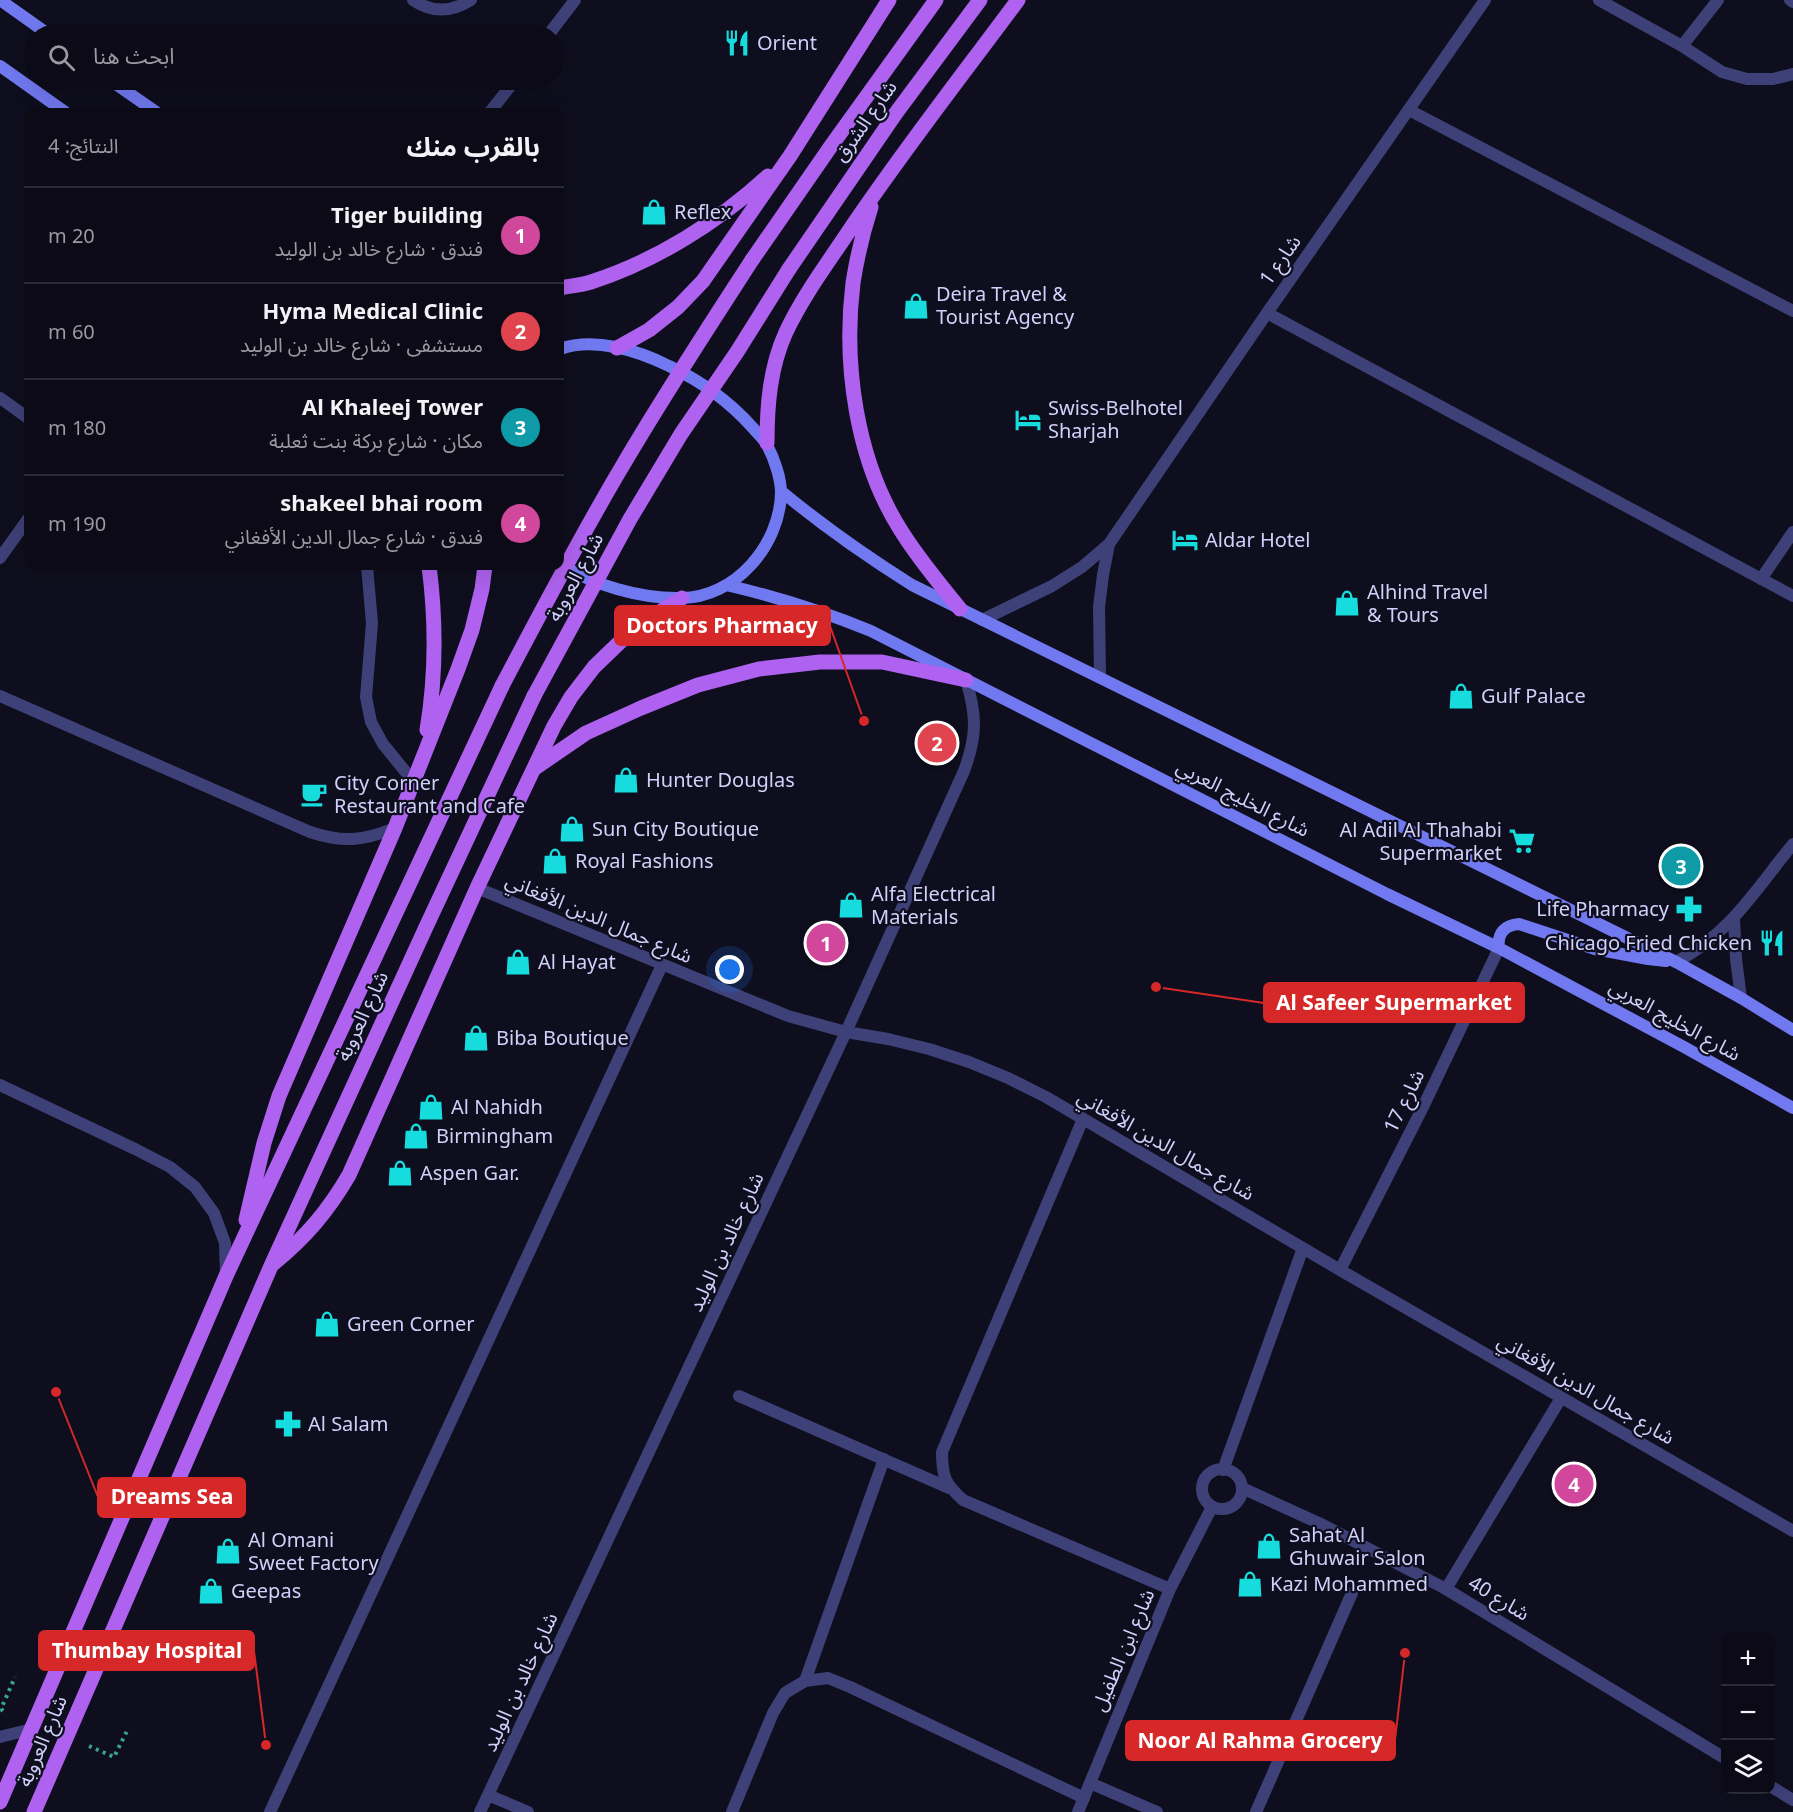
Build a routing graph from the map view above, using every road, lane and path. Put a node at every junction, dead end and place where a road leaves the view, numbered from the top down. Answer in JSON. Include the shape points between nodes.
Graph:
{"nodes":[{"id":1,"x":0,"y":0,"type":"edge"},
{"id":2,"x":413,"y":0,"type":"edge"},
{"id":3,"x":471,"y":0,"type":"edge"},
{"id":4,"x":575,"y":0,"type":"edge"},
{"id":5,"x":889,"y":0,"type":"edge"},
{"id":6,"x":936,"y":0,"type":"edge"},
{"id":7,"x":980,"y":0,"type":"edge"},
{"id":8,"x":1018,"y":0,"type":"edge"},
{"id":9,"x":1485,"y":0,"type":"edge"},
{"id":10,"x":1599,"y":0,"type":"edge"},
{"id":11,"x":1718,"y":0,"type":"edge"},
{"id":12,"x":34,"y":24,"type":"edge"},
{"id":13,"x":557,"y":24,"type":"edge"},
{"id":14,"x":1682,"y":46,"type":"junction"},
{"id":15,"x":0,"y":66,"type":"edge"},
{"id":16,"x":1793,"y":74,"type":"edge"},
{"id":17,"x":24,"y":83,"type":"edge"},
{"id":18,"x":34,"y":90,"type":"edge"},
{"id":19,"x":124,"y":90,"type":"edge"},
{"id":20,"x":507,"y":90,"type":"edge"},
{"id":21,"x":59,"y":108,"type":"edge"},
{"id":22,"x":150,"y":108,"type":"edge"},
{"id":23,"x":493,"y":108,"type":"edge"},
{"id":24,"x":1409,"y":110,"type":"junction"},
{"id":25,"x":790,"y":156,"type":"junction"},
{"id":26,"x":875,"y":193,"type":"junction"},
{"id":27,"x":752,"y":260,"type":"joint"},
{"id":28,"x":789,"y":268,"type":"joint"},
{"id":29,"x":564,"y":287,"type":"edge"},
{"id":30,"x":1793,"y":311,"type":"edge"},
{"id":31,"x":1267,"y":313,"type":"junction"},
{"id":32,"x":564,"y":348,"type":"edge"},
{"id":33,"x":618,"y":348,"type":"junction"},
{"id":34,"x":0,"y":398,"type":"edge"},
{"id":35,"x":24,"y":415,"type":"edge"},
{"id":36,"x":767,"y":443,"type":"junction"},
{"id":37,"x":781,"y":491,"type":"junction"},
{"id":38,"x":24,"y":525,"type":"edge"},
{"id":39,"x":1793,"y":532,"type":"edge"},
{"id":40,"x":1109,"y":544,"type":"junction"},
{"id":41,"x":0,"y":558,"type":"edge"},
{"id":42,"x":564,"y":567,"type":"edge"},
{"id":43,"x":564,"y":569,"type":"edge"},
{"id":44,"x":368,"y":570,"type":"edge"},
{"id":45,"x":430,"y":570,"type":"edge"},
{"id":46,"x":484,"y":570,"type":"edge"},
{"id":47,"x":564,"y":570,"type":"edge"},
{"id":48,"x":1761,"y":579,"type":"junction"},
{"id":49,"x":726,"y":585,"type":"junction"},
{"id":50,"x":1793,"y":596,"type":"edge"},
{"id":51,"x":682,"y":598,"type":"junction"},
{"id":52,"x":960,"y":609,"type":"junction"},
{"id":53,"x":982,"y":620,"type":"junction"},
{"id":54,"x":1100,"y":677,"type":"junction"},
{"id":55,"x":966,"y":680,"type":"junction"},
{"id":56,"x":0,"y":696,"type":"edge"},
{"id":57,"x":423,"y":753,"type":"junction"},
{"id":58,"x":535,"y":768,"type":"junction"},
{"id":59,"x":413,"y":781,"type":"junction"},
{"id":60,"x":395,"y":828,"type":"junction"},
{"id":61,"x":1793,"y":844,"type":"edge"},
{"id":62,"x":477,"y":888,"type":"junction"},
{"id":63,"x":1734,"y":919,"type":"junction"},
{"id":64,"x":1499,"y":948,"type":"junction"},
{"id":65,"x":1676,"y":962,"type":"junction"},
{"id":66,"x":662,"y":965,"type":"junction"},
{"id":67,"x":1742,"y":998,"type":"junction"},
{"id":68,"x":1793,"y":1030,"type":"edge"},
{"id":69,"x":846,"y":1032,"type":"junction"},
{"id":70,"x":0,"y":1085,"type":"edge"},
{"id":71,"x":1793,"y":1108,"type":"edge"},
{"id":72,"x":1083,"y":1119,"type":"junction"},
{"id":73,"x":242,"y":1242,"type":"junction"},
{"id":74,"x":1303,"y":1248,"type":"junction"},
{"id":75,"x":271,"y":1266,"type":"junction"},
{"id":76,"x":1340,"y":1270,"type":"junction"},
{"id":77,"x":226,"y":1276,"type":"junction"},
{"id":78,"x":739,"y":1396,"type":"dead end"},
{"id":79,"x":1561,"y":1398,"type":"junction"},
{"id":80,"x":884,"y":1459,"type":"junction"},
{"id":81,"x":1223,"y":1470,"type":"junction"},
{"id":82,"x":949,"y":1488,"type":"junction"},
{"id":83,"x":1242,"y":1488,"type":"junction"},
{"id":84,"x":1212,"y":1507,"type":"junction"},
{"id":85,"x":1793,"y":1531,"type":"edge"},
{"id":86,"x":1170,"y":1589,"type":"junction"},
{"id":87,"x":1446,"y":1589,"type":"junction"},
{"id":88,"x":1352,"y":1593,"type":"dead end"},
{"id":89,"x":15,"y":1677,"type":"dead end"},
{"id":90,"x":805,"y":1681,"type":"junction"},
{"id":91,"x":0,"y":1709,"type":"edge"},
{"id":92,"x":32,"y":1729,"type":"junction"},
{"id":93,"x":128,"y":1729,"type":"dead end"},
{"id":94,"x":0,"y":1737,"type":"edge"},
{"id":95,"x":114,"y":1757,"type":"dead end"},
{"id":96,"x":1721,"y":1757,"type":"edge"},
{"id":97,"x":1090,"y":1783,"type":"junction"},
{"id":98,"x":1775,"y":1789,"type":"edge"},
{"id":99,"x":488,"y":1795,"type":"junction"},
{"id":100,"x":1084,"y":1798,"type":"junction"},
{"id":101,"x":1793,"y":1800,"type":"edge"},
{"id":102,"x":0,"y":1802,"type":"edge"},
{"id":103,"x":34,"y":1812,"type":"edge"},
{"id":104,"x":270,"y":1812,"type":"edge"},
{"id":105,"x":480,"y":1812,"type":"edge"},
{"id":106,"x":528,"y":1812,"type":"edge"},
{"id":107,"x":732,"y":1812,"type":"edge"},
{"id":108,"x":1078,"y":1812,"type":"edge"},
{"id":109,"x":1157,"y":1812,"type":"edge"},
{"id":110,"x":1256,"y":1812,"type":"edge"}],
"edges":[{"from":1,"to":12,"type":"main road"},
{"from":2,"to":3,"type":"street","via":[[444,10]]},
{"from":4,"to":13,"type":"street"},
{"from":5,"to":25,"type":"main road"},
{"from":6,"to":27,"type":"main road","name":"شارع الشرق"},
{"from":7,"to":28,"type":"main road","name":"شارع الشرق"},
{"from":8,"to":26,"type":"main road"},
{"from":9,"to":24,"type":"street","name":"شارع 1"},
{"from":10,"to":14,"type":"street"},
{"from":11,"to":14,"type":"street"},
{"from":14,"to":16,"type":"street","via":[[1722,72],[1747,80],[1773,80]]},
{"from":15,"to":17,"type":"main road"},
{"from":18,"to":21,"type":"main road"},
{"from":19,"to":22,"type":"main road"},
{"from":20,"to":23,"type":"street"},
{"from":24,"to":30,"type":"street"},
{"from":24,"to":31,"type":"street","name":"شارع 1"},
{"from":25,"to":29,"type":"main road","via":[[755,188],[677,243],[590,282]]},
{"from":25,"to":33,"type":"main road","via":[[703,281],[649,330]]},
{"from":26,"to":36,"type":"main road","via":[[809,291],[786,333],[767,405]]},
{"from":26,"to":52,"type":"main road","via":[[853,282],[850,327],[856,414],[866,454],[894,520]]},
{"from":27,"to":43,"type":"main road","name":"شارع العروبة","bridge":true,"via":[[685,362]]},
{"from":28,"to":75,"type":"main road","name":"شارع العروبة","bridge":true,"via":[[630,519],[534,696]]},
{"from":31,"to":40,"type":"street","name":"شارع 1"},
{"from":31,"to":48,"type":"street"},
{"from":32,"to":33,"type":"main road","via":[[575,344]]},
{"from":33,"to":36,"type":"main road","via":[[652,358],[695,380],[722,398]]},
{"from":34,"to":35,"type":"street"},
{"from":36,"to":37,"type":"main road"},
{"from":37,"to":49,"type":"main road","via":[[777,520],[766,546],[749,568]]},
{"from":37,"to":52,"type":"main road","via":[[867,557]]},
{"from":38,"to":41,"type":"street"},
{"from":39,"to":48,"type":"street"},
{"from":40,"to":53,"type":"street","name":"شارع 1","via":[[1052,586]]},
{"from":40,"to":54,"type":"street","name":"شارع 1","via":[[1099,607]]},
{"from":42,"to":51,"type":"main road","via":[[612,587]]},
{"from":44,"to":59,"type":"street","via":[[372,624],[366,697],[371,722]]},
{"from":45,"to":57,"type":"main road","via":[[433,659]]},
{"from":46,"to":57,"type":"main road","via":[[465,651]]},
{"from":47,"to":73,"type":"main road","name":"شارع العروبة","bridge":true,"via":[[502,686]]},
{"from":48,"to":50,"type":"street"},
{"from":49,"to":51,"type":"main road"},
{"from":49,"to":55,"type":"main road","name":"شارع الخليج العربي","via":[[824,612],[871,631]]},
{"from":51,"to":58,"type":"main road","via":[[635,629],[594,667],[554,726]]},
{"from":52,"to":53,"type":"main road"},
{"from":53,"to":54,"type":"main road"},
{"from":54,"to":65,"type":"main road"},
{"from":55,"to":58,"type":"main road","via":[[882,663],[820,663],[759,669],[698,685],[641,708],[586,734]]},
{"from":55,"to":64,"type":"main road","name":"شارع الخليج العربي"},
{"from":55,"to":69,"type":"street","name":"شارع خالد بن الوليد","via":[[973,703],[972,749]]},
{"from":56,"to":60,"type":"street","via":[[331,839],[353,840]]},
{"from":57,"to":59,"type":"main road"},
{"from":58,"to":62,"type":"main road"},
{"from":59,"to":60,"type":"main road"},
{"from":60,"to":73,"type":"main road","via":[[279,1096],[251,1192]]},
{"from":61,"to":63,"type":"street"},
{"from":62,"to":66,"type":"street","name":"شارع جمال الدين الأفغاني"},
{"from":62,"to":75,"type":"main road","via":[[349,1174],[315,1225]]},
{"from":63,"to":65,"type":"street","via":[[1707,944]]},
{"from":63,"to":67,"type":"street"},
{"from":64,"to":65,"type":"main road","via":[[1503,931],[1519,924],[1603,951]]},
{"from":64,"to":71,"type":"main road","name":"شارع الخليج العربي"},
{"from":64,"to":76,"type":"street","name":"شارع 17"},
{"from":65,"to":67,"type":"main road"},
{"from":66,"to":69,"type":"street","name":"شارع جمال الدين الأفغاني","via":[[788,1016]]},
{"from":66,"to":104,"type":"street"},
{"from":67,"to":68,"type":"main road"},
{"from":69,"to":72,"type":"street","name":"شارع جمال الدين الأفغاني","via":[[888,1039],[969,1062],[1008,1078]]},
{"from":69,"to":99,"type":"street","name":"شارع خالد بن الوليد"},
{"from":70,"to":77,"type":"street","via":[[170,1167],[195,1187],[214,1213],[225,1243]]},
{"from":72,"to":74,"type":"street","name":"شارع جمال الدين الأفغاني"},
{"from":72,"to":82,"type":"street","via":[[942,1452],[942,1471]]},
{"from":73,"to":77,"type":"main road","name":"شارع العروبة"},
{"from":74,"to":76,"type":"street","name":"شارع جمال الدين الأفغاني"},
{"from":74,"to":81,"type":"street"},
{"from":75,"to":103,"type":"main road","name":"شارع العروبة"},
{"from":76,"to":79,"type":"street","name":"شارع جمال الدين الأفغاني"},
{"from":77,"to":92,"type":"main road","name":"شارع العروبة"},
{"from":78,"to":80,"type":"street"},
{"from":79,"to":85,"type":"street","name":"شارع جمال الدين الأفغاني"},
{"from":79,"to":87,"type":"street"},
{"from":80,"to":82,"type":"street"},
{"from":80,"to":90,"type":"street"},
{"from":81,"to":83,"type":"street","via":[[1236,1475]]},
{"from":81,"to":84,"type":"street","via":[[1211,1473],[1203,1484],[1203,1497]]},
{"from":82,"to":86,"type":"street","via":[[986,1511]]},
{"from":83,"to":84,"type":"street","via":[[1233,1506]]},
{"from":83,"to":87,"type":"street","name":"شارع 40"},
{"from":84,"to":86,"type":"street","name":"شارع ابن الطفيل"},
{"from":86,"to":97,"type":"street","name":"شارع ابن الطفيل"},
{"from":87,"to":96,"type":"street","name":"شارع 40"},
{"from":88,"to":110,"type":"street"},
{"from":89,"to":91,"type":"path"},
{"from":90,"to":100,"type":"street","via":[[828,1678],[850,1687]]},
{"from":90,"to":107,"type":"street","via":[[784,1693]]},
{"from":92,"to":94,"type":"street"},
{"from":92,"to":102,"type":"main road","name":"شارع العروبة"},
{"from":93,"to":95,"type":"path"},
{"from":97,"to":100,"type":"street","name":"شارع ابن الطفيل"},
{"from":97,"to":109,"type":"street"},
{"from":98,"to":101,"type":"street"},
{"from":99,"to":105,"type":"street","name":"شارع خالد بن الوليد"},
{"from":99,"to":106,"type":"street"},
{"from":100,"to":108,"type":"street","name":"شارع ابن الطفيل"}]}
